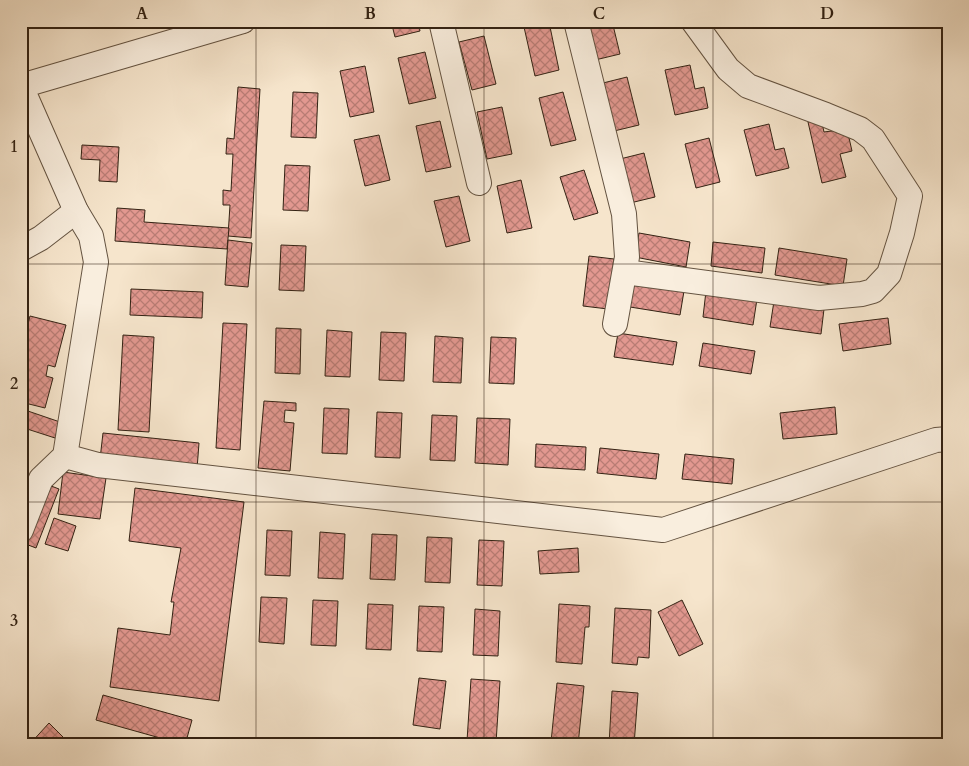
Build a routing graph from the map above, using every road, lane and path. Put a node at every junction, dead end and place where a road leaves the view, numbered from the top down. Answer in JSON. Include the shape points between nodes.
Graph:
{"nodes":[{"id":1,"x":243,"y":21,"type":"edge"},
{"id":2,"x":442,"y":21,"type":"edge"},
{"id":3,"x":576,"y":21,"type":"edge"},
{"id":4,"x":693,"y":21,"type":"edge"},
{"id":5,"x":21,"y":86,"type":"edge"},
{"id":6,"x":479,"y":183,"type":"dead end"},
{"id":7,"x":76,"y":211,"type":"junction"},
{"id":8,"x":21,"y":249,"type":"edge"},
{"id":9,"x":625,"y":272,"type":"junction"},
{"id":10,"x":615,"y":324,"type":"dead end"},
{"id":11,"x":948,"y":439,"type":"edge"},
{"id":12,"x":66,"y":456,"type":"junction"},
{"id":13,"x":21,"y":530,"type":"edge"}],
"edges":[{"from":1,"to":5,"type":"street"},
{"from":2,"to":6,"type":"street"},
{"from":3,"to":9,"type":"street","via":[[624,214]]},
{"from":4,"to":9,"type":"street","via":[[728,69],[748,86],[826,115],[873,139],[910,196],[902,233],[889,274],[873,291],[862,294],[819,298]]},
{"from":5,"to":7,"type":"street"},
{"from":7,"to":8,"type":"street"},
{"from":7,"to":12,"type":"street","via":[[91,236],[96,262]]},
{"from":9,"to":10,"type":"street"},
{"from":11,"to":12,"type":"street","via":[[936,440],[662,530],[108,466]]},
{"from":12,"to":13,"type":"street","via":[[41,479]]}]}
